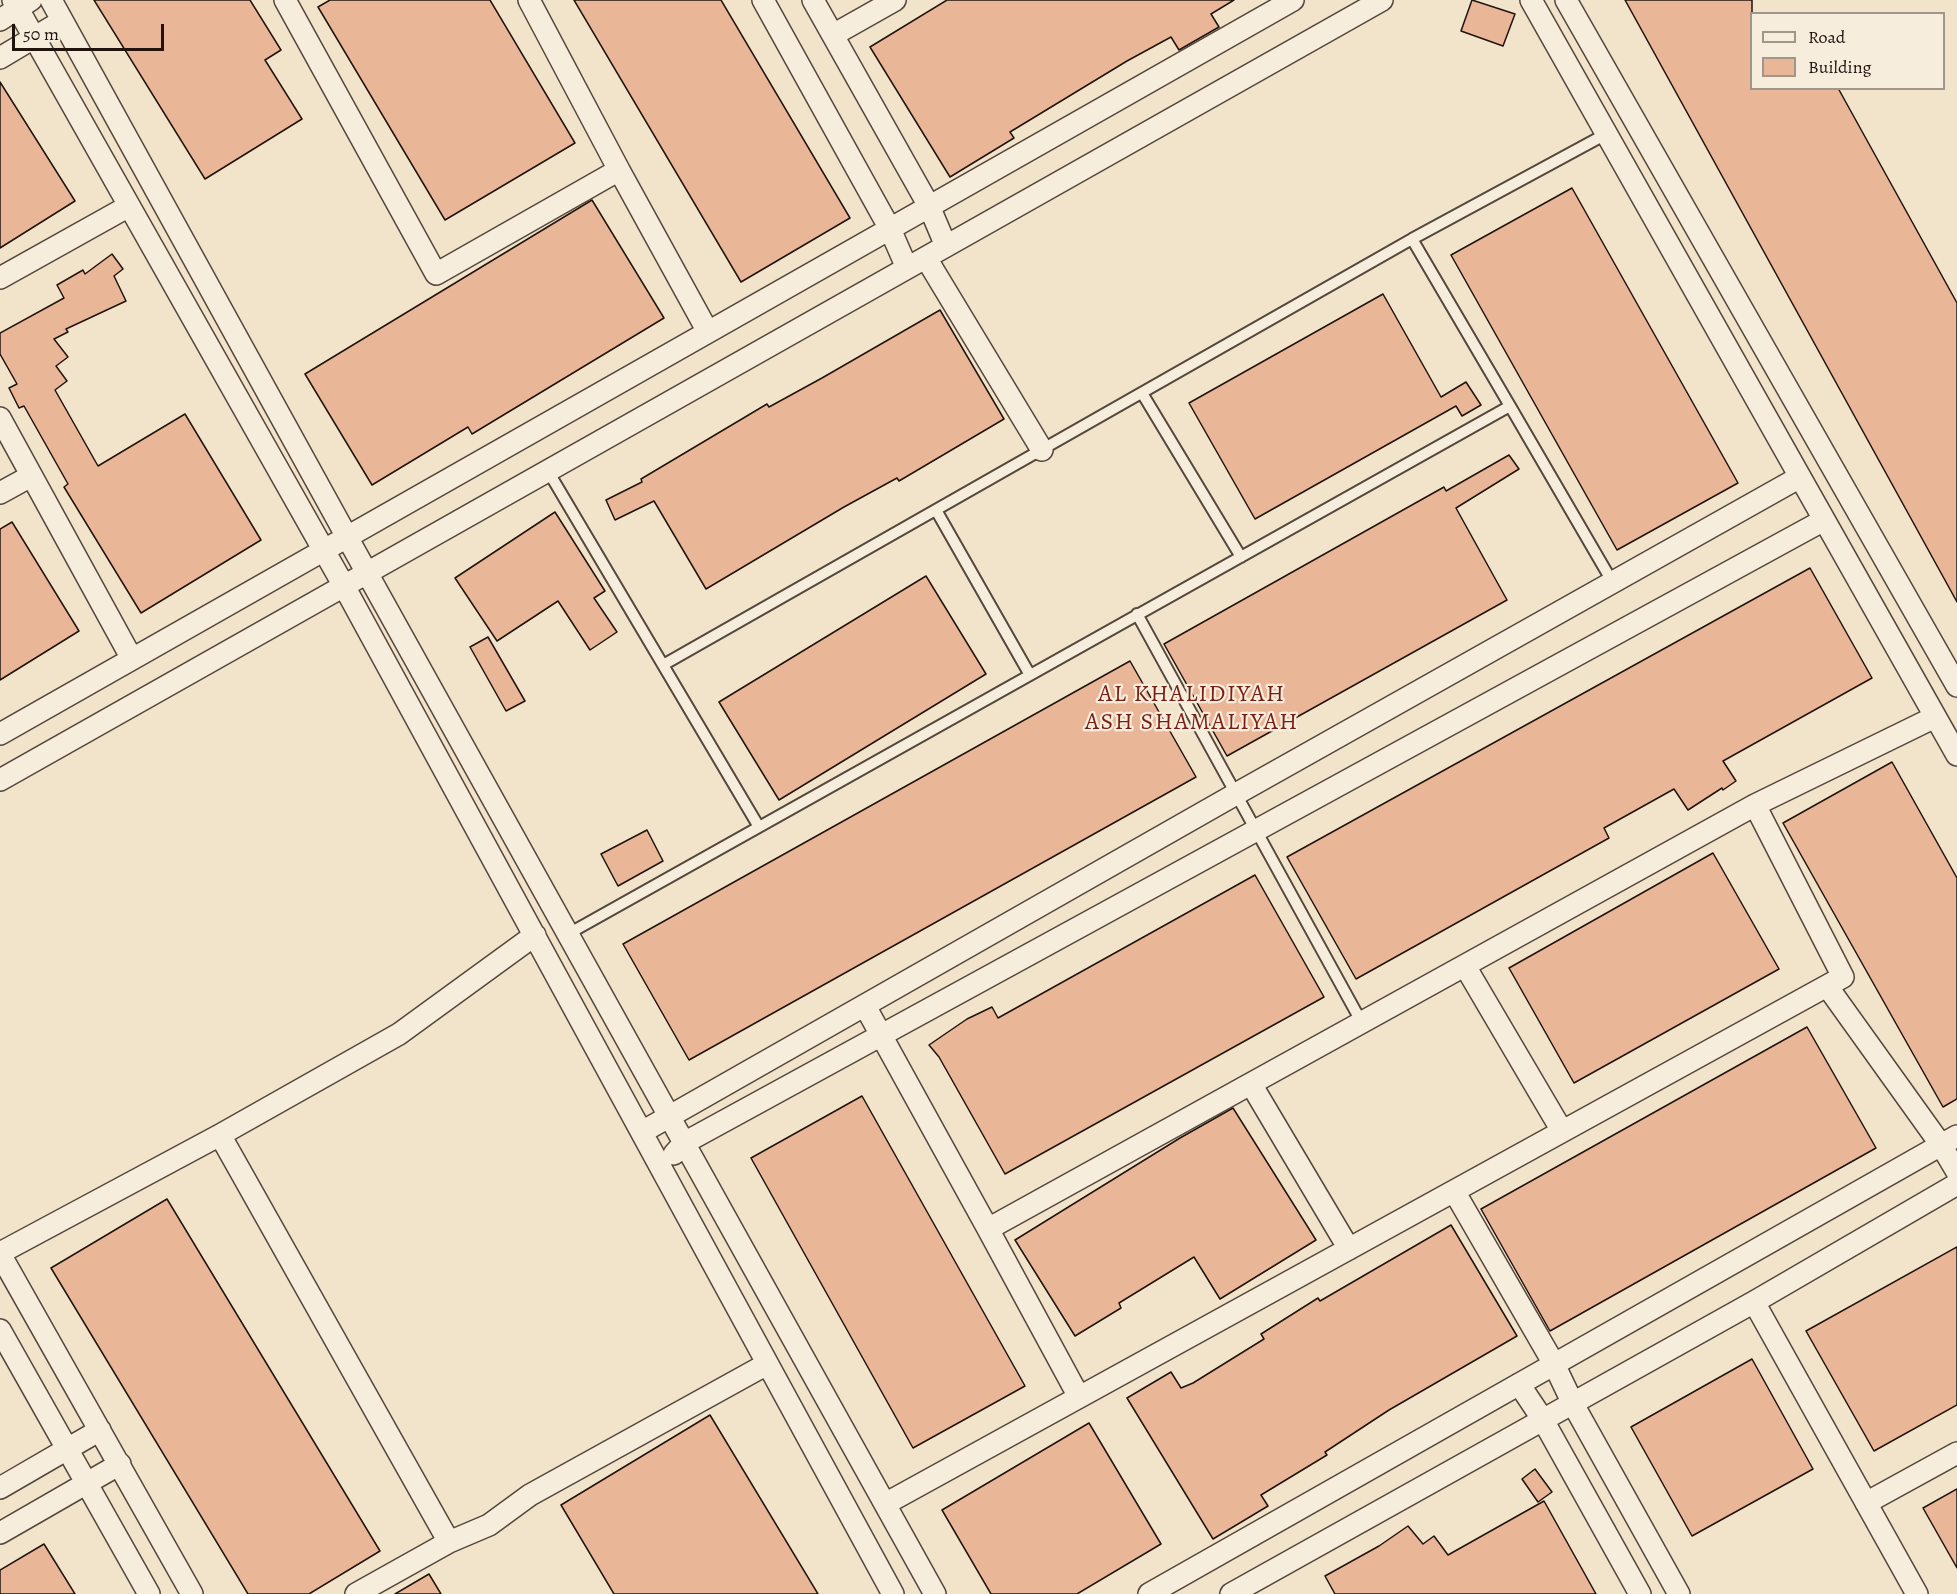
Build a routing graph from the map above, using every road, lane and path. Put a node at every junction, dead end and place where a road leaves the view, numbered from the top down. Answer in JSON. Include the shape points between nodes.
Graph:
{"nodes":[{"id":1,"x":51,"y":0,"type":"edge"},
{"id":2,"x":285,"y":0,"type":"edge"},
{"id":3,"x":529,"y":0,"type":"edge"},
{"id":4,"x":763,"y":0,"type":"edge"},
{"id":5,"x":813,"y":0,"type":"edge"},
{"id":6,"x":895,"y":0,"type":"edge"},
{"id":7,"x":1382,"y":0,"type":"edge"},
{"id":8,"x":1531,"y":0,"type":"edge"},
{"id":9,"x":1566,"y":0,"type":"edge"},
{"id":10,"x":1287,"y":1,"type":"edge"},
{"id":11,"x":15,"y":7,"type":"edge"},
{"id":12,"x":62,"y":21,"type":"junction"},
{"id":13,"x":833,"y":35,"type":"junction"},
{"id":14,"x":34,"y":39,"type":"junction"},
{"id":15,"x":0,"y":58,"type":"edge"},
{"id":16,"x":1606,"y":134,"type":"junction"},
{"id":17,"x":619,"y":170,"type":"junction"},
{"id":18,"x":129,"y":206,"type":"junction"},
{"id":19,"x":929,"y":206,"type":"junction"},
{"id":20,"x":890,"y":229,"type":"junction"},
{"id":21,"x":1412,"y":239,"type":"junction"},
{"id":22,"x":946,"y":246,"type":"junction"},
{"id":23,"x":926,"y":258,"type":"junction"},
{"id":24,"x":907,"y":268,"type":"junction"},
{"id":25,"x":0,"y":279,"type":"edge"},
{"id":26,"x":708,"y":332,"type":"junction"},
{"id":27,"x":1142,"y":393,"type":"junction"},
{"id":28,"x":1510,"y":406,"type":"junction"},
{"id":29,"x":0,"y":418,"type":"edge"},
{"id":30,"x":1042,"y":450,"type":"junction"},
{"id":31,"x":548,"y":471,"type":"junction"},
{"id":32,"x":31,"y":476,"type":"junction"},
{"id":33,"x":1800,"y":477,"type":"junction"},
{"id":34,"x":0,"y":494,"type":"edge"},
{"id":35,"x":936,"y":510,"type":"junction"},
{"id":36,"x":1824,"y":520,"type":"junction"},
{"id":37,"x":346,"y":537,"type":"junction"},
{"id":38,"x":323,"y":551,"type":"junction"},
{"id":39,"x":1241,"y":557,"type":"junction"},
{"id":40,"x":367,"y":573,"type":"junction"},
{"id":41,"x":1613,"y":583,"type":"junction"},
{"id":42,"x":344,"y":586,"type":"junction"},
{"id":43,"x":1137,"y":614,"type":"junction"},
{"id":44,"x":132,"y":659,"type":"junction"},
{"id":45,"x":663,"y":665,"type":"junction"},
{"id":46,"x":1030,"y":675,"type":"junction"},
{"id":47,"x":1957,"y":686,"type":"edge"},
{"id":48,"x":1935,"y":717,"type":"junction"},
{"id":49,"x":0,"y":734,"type":"edge"},
{"id":50,"x":1957,"y":755,"type":"edge"},
{"id":51,"x":0,"y":780,"type":"edge"},
{"id":52,"x":1236,"y":794,"type":"junction"},
{"id":53,"x":1755,"y":805,"type":"junction"},
{"id":54,"x":759,"y":827,"type":"junction"},
{"id":55,"x":1255,"y":832,"type":"junction"},
{"id":56,"x":568,"y":934,"type":"junction"},
{"id":57,"x":534,"y":935,"type":"junction"},
{"id":58,"x":1465,"y":966,"type":"junction"},
{"id":59,"x":1827,"y":986,"type":"junction"},
{"id":60,"x":865,"y":1006,"type":"junction"},
{"id":61,"x":1362,"y":1023,"type":"junction"},
{"id":62,"x":881,"y":1036,"type":"junction"},
{"id":63,"x":1251,"y":1084,"type":"junction"},
{"id":64,"x":670,"y":1117,"type":"junction"},
{"id":65,"x":1562,"y":1131,"type":"junction"},
{"id":66,"x":642,"y":1132,"type":"junction"},
{"id":67,"x":220,"y":1135,"type":"junction"},
{"id":68,"x":1949,"y":1140,"type":"edge"},
{"id":69,"x":684,"y":1143,"type":"junction"},
{"id":70,"x":661,"y":1167,"type":"junction"},
{"id":71,"x":1957,"y":1172,"type":"edge"},
{"id":72,"x":1957,"y":1184,"type":"edge"},
{"id":73,"x":1454,"y":1191,"type":"junction"},
{"id":74,"x":988,"y":1229,"type":"junction"},
{"id":75,"x":1349,"y":1249,"type":"junction"},
{"id":76,"x":0,"y":1253,"type":"edge"},
{"id":77,"x":1754,"y":1302,"type":"junction"},
{"id":78,"x":0,"y":1330,"type":"edge"},
{"id":79,"x":767,"y":1364,"type":"junction"},
{"id":80,"x":1554,"y":1364,"type":"junction"},
{"id":81,"x":1519,"y":1384,"type":"junction"},
{"id":82,"x":1079,"y":1397,"type":"junction"},
{"id":83,"x":1573,"y":1404,"type":"junction"},
{"id":84,"x":1543,"y":1420,"type":"junction"},
{"id":85,"x":100,"y":1430,"type":"junction"},
{"id":86,"x":68,"y":1450,"type":"junction"},
{"id":87,"x":1957,"y":1453,"type":"edge"},
{"id":88,"x":120,"y":1464,"type":"junction"},
{"id":89,"x":88,"y":1484,"type":"junction"},
{"id":90,"x":0,"y":1488,"type":"edge"},
{"id":91,"x":1866,"y":1503,"type":"junction"},
{"id":92,"x":885,"y":1504,"type":"junction"},
{"id":93,"x":0,"y":1533,"type":"edge"},
{"id":94,"x":449,"y":1542,"type":"junction"},
{"id":95,"x":149,"y":1594,"type":"edge"},
{"id":96,"x":192,"y":1594,"type":"edge"},
{"id":97,"x":356,"y":1594,"type":"edge"},
{"id":98,"x":893,"y":1594,"type":"edge"},
{"id":99,"x":935,"y":1594,"type":"edge"},
{"id":100,"x":1149,"y":1594,"type":"edge"},
{"id":101,"x":1231,"y":1594,"type":"edge"},
{"id":102,"x":1640,"y":1594,"type":"edge"},
{"id":103,"x":1679,"y":1594,"type":"edge"},
{"id":104,"x":1917,"y":1594,"type":"edge"}],
"edges":[{"from":1,"to":12,"type":"street"},
{"from":2,"to":17,"type":"street","via":[[436,274]]},
{"from":3,"to":17,"type":"street"},
{"from":4,"to":20,"type":"street"},
{"from":5,"to":13,"type":"street"},
{"from":6,"to":13,"type":"street"},
{"from":7,"to":22,"type":"street"},
{"from":8,"to":16,"type":"street"},
{"from":9,"to":47,"type":"street"},
{"from":10,"to":19,"type":"street"},
{"from":11,"to":14,"type":"street"},
{"from":12,"to":14,"type":"street"},
{"from":12,"to":37,"type":"street"},
{"from":13,"to":19,"type":"street"},
{"from":14,"to":15,"type":"street"},
{"from":14,"to":18,"type":"street"},
{"from":16,"to":21,"type":"lane"},
{"from":16,"to":33,"type":"street"},
{"from":17,"to":26,"type":"street"},
{"from":18,"to":25,"type":"street"},
{"from":18,"to":38,"type":"street"},
{"from":19,"to":20,"type":"street"},
{"from":19,"to":22,"type":"street"},
{"from":20,"to":24,"type":"street"},
{"from":20,"to":26,"type":"street"},
{"from":21,"to":27,"type":"lane"},
{"from":21,"to":28,"type":"lane"},
{"from":22,"to":23,"type":"street"},
{"from":23,"to":24,"type":"street"},
{"from":23,"to":30,"type":"street"},
{"from":24,"to":31,"type":"street"},
{"from":26,"to":37,"type":"street"},
{"from":27,"to":30,"type":"lane"},
{"from":27,"to":39,"type":"lane"},
{"from":28,"to":39,"type":"lane"},
{"from":28,"to":41,"type":"lane"},
{"from":29,"to":32,"type":"street"},
{"from":30,"to":35,"type":"lane"},
{"from":31,"to":40,"type":"street"},
{"from":31,"to":45,"type":"lane"},
{"from":32,"to":34,"type":"street"},
{"from":32,"to":44,"type":"street"},
{"from":33,"to":36,"type":"street"},
{"from":33,"to":41,"type":"street"},
{"from":35,"to":45,"type":"lane"},
{"from":35,"to":46,"type":"lane"},
{"from":36,"to":48,"type":"street"},
{"from":36,"to":55,"type":"street"},
{"from":37,"to":38,"type":"street"},
{"from":37,"to":40,"type":"street"},
{"from":38,"to":42,"type":"street"},
{"from":38,"to":44,"type":"street"},
{"from":39,"to":43,"type":"lane"},
{"from":40,"to":42,"type":"street"},
{"from":40,"to":56,"type":"street"},
{"from":41,"to":52,"type":"street"},
{"from":42,"to":51,"type":"street"},
{"from":42,"to":57,"type":"street"},
{"from":43,"to":46,"type":"lane"},
{"from":43,"to":52,"type":"lane"},
{"from":44,"to":49,"type":"street"},
{"from":45,"to":54,"type":"lane"},
{"from":46,"to":54,"type":"lane"},
{"from":48,"to":50,"type":"street"},
{"from":48,"to":53,"type":"street"},
{"from":52,"to":55,"type":"lane"},
{"from":52,"to":60,"type":"street"},
{"from":53,"to":58,"type":"street"},
{"from":53,"to":59,"type":"street","via":[[1844,977]]},
{"from":54,"to":56,"type":"lane"},
{"from":55,"to":61,"type":"lane"},
{"from":55,"to":62,"type":"street"},
{"from":56,"to":64,"type":"street"},
{"from":57,"to":66,"type":"street"},
{"from":57,"to":67,"type":"street","via":[[399,1034]]},
{"from":58,"to":61,"type":"street"},
{"from":58,"to":65,"type":"street"},
{"from":59,"to":65,"type":"street"},
{"from":59,"to":68,"type":"street"},
{"from":60,"to":62,"type":"street"},
{"from":60,"to":64,"type":"street"},
{"from":61,"to":63,"type":"street"},
{"from":62,"to":69,"type":"street"},
{"from":62,"to":74,"type":"street"},
{"from":63,"to":74,"type":"street"},
{"from":63,"to":75,"type":"street"},
{"from":64,"to":66,"type":"street"},
{"from":64,"to":69,"type":"street"},
{"from":65,"to":73,"type":"street"},
{"from":66,"to":70,"type":"street"},
{"from":67,"to":76,"type":"street"},
{"from":67,"to":94,"type":"street"},
{"from":68,"to":71,"type":"street"},
{"from":68,"to":80,"type":"street"},
{"from":69,"to":70,"type":"street"},
{"from":69,"to":92,"type":"street"},
{"from":70,"to":79,"type":"street"},
{"from":72,"to":77,"type":"street"},
{"from":73,"to":75,"type":"street"},
{"from":73,"to":80,"type":"street"},
{"from":74,"to":82,"type":"street"},
{"from":75,"to":82,"type":"street"},
{"from":76,"to":85,"type":"street"},
{"from":77,"to":83,"type":"street"},
{"from":77,"to":91,"type":"street"},
{"from":78,"to":86,"type":"street"},
{"from":79,"to":94,"type":"street","via":[[530,1495],[489,1525]]},
{"from":79,"to":98,"type":"street"},
{"from":80,"to":81,"type":"street"},
{"from":80,"to":83,"type":"street"},
{"from":81,"to":84,"type":"street"},
{"from":81,"to":100,"type":"street"},
{"from":82,"to":92,"type":"street"},
{"from":83,"to":84,"type":"street"},
{"from":83,"to":103,"type":"street"},
{"from":84,"to":101,"type":"street"},
{"from":84,"to":102,"type":"street"},
{"from":85,"to":86,"type":"street"},
{"from":85,"to":88,"type":"street"},
{"from":86,"to":89,"type":"street"},
{"from":86,"to":90,"type":"street"},
{"from":87,"to":91,"type":"street"},
{"from":88,"to":89,"type":"street"},
{"from":88,"to":96,"type":"street"},
{"from":89,"to":93,"type":"street"},
{"from":89,"to":95,"type":"street"},
{"from":91,"to":104,"type":"street"},
{"from":92,"to":99,"type":"street"},
{"from":94,"to":97,"type":"street"}]}
